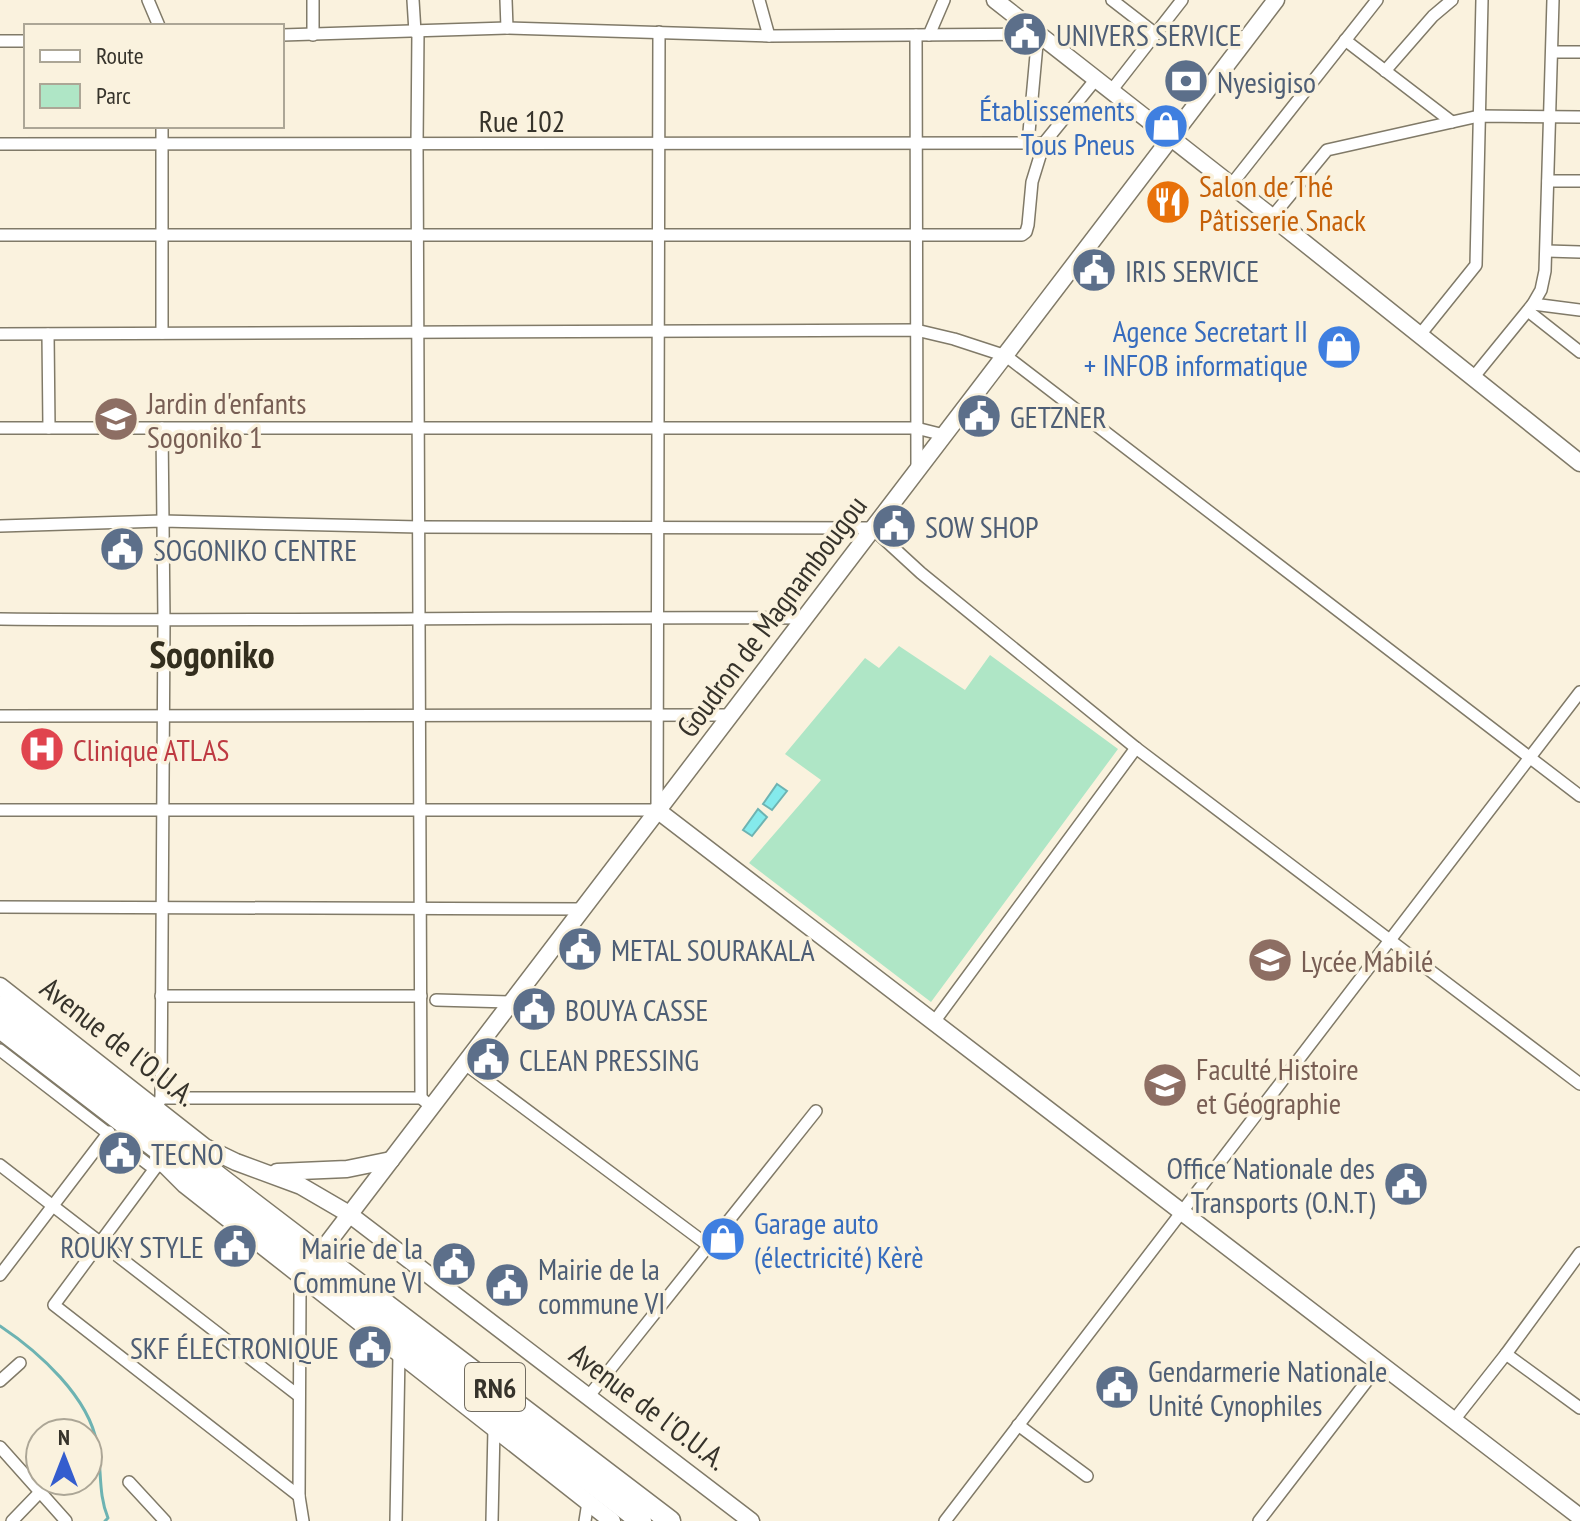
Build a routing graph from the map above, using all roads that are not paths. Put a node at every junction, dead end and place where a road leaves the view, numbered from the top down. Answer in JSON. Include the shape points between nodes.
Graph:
{"nodes":[{"id":1,"x":148,"y":0,"type":"edge"},
{"id":2,"x":313,"y":0,"type":"edge"},
{"id":3,"x":413,"y":0,"type":"edge"},
{"id":4,"x":506,"y":0,"type":"edge"},
{"id":5,"x":759,"y":0,"type":"edge"},
{"id":6,"x":944,"y":0,"type":"edge"},
{"id":7,"x":995,"y":0,"type":"edge"},
{"id":8,"x":1112,"y":0,"type":"edge"},
{"id":9,"x":1182,"y":0,"type":"edge"},
{"id":10,"x":1276,"y":0,"type":"edge"},
{"id":11,"x":1377,"y":0,"type":"edge"},
{"id":12,"x":1452,"y":0,"type":"edge"},
{"id":13,"x":1482,"y":0,"type":"edge"},
{"id":14,"x":1553,"y":0,"type":"edge"},
{"id":15,"x":158,"y":24,"type":"edge"},
{"id":16,"x":507,"y":28,"type":"junction"},
{"id":17,"x":417,"y":32,"type":"junction"},
{"id":18,"x":659,"y":32,"type":"junction"},
{"id":19,"x":1037,"y":33,"type":"junction"},
{"id":20,"x":1156,"y":34,"type":"junction"},
{"id":21,"x":284,"y":35,"type":"edge"},
{"id":22,"x":313,"y":35,"type":"junction"},
{"id":23,"x":916,"y":35,"type":"junction"},
{"id":24,"x":929,"y":35,"type":"junction"},
{"id":25,"x":769,"y":36,"type":"junction"},
{"id":26,"x":1345,"y":40,"type":"junction"},
{"id":27,"x":0,"y":41,"type":"edge"},
{"id":28,"x":24,"y":41,"type":"edge"},
{"id":29,"x":1552,"y":52,"type":"junction"},
{"id":30,"x":1580,"y":52,"type":"edge"},
{"id":31,"x":1385,"y":71,"type":"junction"},
{"id":32,"x":1096,"y":79,"type":"junction"},
{"id":33,"x":1111,"y":91,"type":"junction"},
{"id":34,"x":1479,"y":116,"type":"junction"},
{"id":35,"x":1550,"y":117,"type":"junction"},
{"id":36,"x":1580,"y":117,"type":"edge"},
{"id":37,"x":1452,"y":122,"type":"junction"},
{"id":38,"x":162,"y":128,"type":"edge"},
{"id":39,"x":1171,"y":138,"type":"junction"},
{"id":40,"x":915,"y":143,"type":"junction"},
{"id":41,"x":1028,"y":143,"type":"junction"},
{"id":42,"x":1044,"y":143,"type":"junction"},
{"id":43,"x":0,"y":144,"type":"edge"},
{"id":44,"x":162,"y":144,"type":"junction"},
{"id":45,"x":417,"y":144,"type":"junction"},
{"id":46,"x":657,"y":144,"type":"junction"},
{"id":47,"x":1548,"y":181,"type":"junction"},
{"id":48,"x":1580,"y":181,"type":"edge"},
{"id":49,"x":1231,"y":185,"type":"junction"},
{"id":50,"x":1272,"y":217,"type":"junction"},
{"id":51,"x":0,"y":235,"type":"edge"},
{"id":52,"x":162,"y":235,"type":"junction"},
{"id":53,"x":417,"y":235,"type":"junction"},
{"id":54,"x":657,"y":235,"type":"junction"},
{"id":55,"x":915,"y":235,"type":"junction"},
{"id":56,"x":1547,"y":251,"type":"junction"},
{"id":57,"x":1580,"y":252,"type":"edge"},
{"id":58,"x":1531,"y":308,"type":"junction"},
{"id":59,"x":1580,"y":310,"type":"edge"},
{"id":60,"x":916,"y":330,"type":"junction"},
{"id":61,"x":657,"y":331,"type":"junction"},
{"id":62,"x":418,"y":332,"type":"junction"},
{"id":63,"x":162,"y":333,"type":"junction"},
{"id":64,"x":0,"y":334,"type":"edge"},
{"id":65,"x":48,"y":334,"type":"junction"},
{"id":66,"x":1419,"y":336,"type":"junction"},
{"id":67,"x":1580,"y":352,"type":"edge"},
{"id":68,"x":1006,"y":356,"type":"junction"},
{"id":69,"x":1472,"y":379,"type":"junction"},
{"id":70,"x":0,"y":428,"type":"edge"},
{"id":71,"x":49,"y":428,"type":"junction"},
{"id":72,"x":162,"y":428,"type":"junction"},
{"id":73,"x":418,"y":428,"type":"junction"},
{"id":74,"x":657,"y":428,"type":"junction"},
{"id":75,"x":916,"y":428,"type":"junction"},
{"id":76,"x":944,"y":435,"type":"junction"},
{"id":77,"x":1580,"y":463,"type":"edge"},
{"id":78,"x":917,"y":471,"type":"junction"},
{"id":79,"x":162,"y":521,"type":"junction"},
{"id":80,"x":0,"y":526,"type":"edge"},
{"id":81,"x":419,"y":527,"type":"junction"},
{"id":82,"x":657,"y":527,"type":"junction"},
{"id":83,"x":872,"y":528,"type":"junction"},
{"id":84,"x":419,"y":617,"type":"junction"},
{"id":85,"x":657,"y":617,"type":"junction"},
{"id":86,"x":806,"y":618,"type":"junction"},
{"id":87,"x":0,"y":619,"type":"edge"},
{"id":88,"x":164,"y":621,"type":"junction"},
{"id":89,"x":1580,"y":692,"type":"edge"},
{"id":90,"x":419,"y":715,"type":"junction"},
{"id":91,"x":657,"y":715,"type":"junction"},
{"id":92,"x":733,"y":715,"type":"junction"},
{"id":93,"x":0,"y":716,"type":"edge"},
{"id":94,"x":162,"y":716,"type":"junction"},
{"id":95,"x":1136,"y":748,"type":"junction"},
{"id":96,"x":1530,"y":758,"type":"junction"},
{"id":97,"x":1580,"y":796,"type":"edge"},
{"id":98,"x":0,"y":810,"type":"edge"},
{"id":99,"x":162,"y":810,"type":"junction"},
{"id":100,"x":420,"y":810,"type":"junction"},
{"id":101,"x":657,"y":810,"type":"junction"},
{"id":102,"x":0,"y":907,"type":"edge"},
{"id":103,"x":162,"y":908,"type":"junction"},
{"id":104,"x":420,"y":909,"type":"junction"},
{"id":105,"x":582,"y":909,"type":"junction"},
{"id":106,"x":1391,"y":939,"type":"junction"},
{"id":107,"x":0,"y":986,"type":"edge"},
{"id":108,"x":161,"y":996,"type":"junction"},
{"id":109,"x":421,"y":996,"type":"junction"},
{"id":110,"x":436,"y":1000,"type":"dead end"},
{"id":111,"x":512,"y":1002,"type":"junction"},
{"id":112,"x":0,"y":1006,"type":"edge"},
{"id":113,"x":934,"y":1022,"type":"junction"},
{"id":114,"x":0,"y":1028,"type":"edge"},
{"id":115,"x":0,"y":1050,"type":"edge"},
{"id":116,"x":465,"y":1064,"type":"junction"},
{"id":117,"x":1580,"y":1084,"type":"edge"},
{"id":118,"x":427,"y":1103,"type":"junction"},
{"id":119,"x":816,"y":1111,"type":"dead end"},
{"id":120,"x":151,"y":1116,"type":"junction"},
{"id":121,"x":109,"y":1132,"type":"junction"},
{"id":122,"x":391,"y":1160,"type":"junction"},
{"id":123,"x":0,"y":1165,"type":"edge"},
{"id":124,"x":160,"y":1166,"type":"junction"},
{"id":125,"x":267,"y":1172,"type":"junction"},
{"id":126,"x":53,"y":1206,"type":"junction"},
{"id":127,"x":1182,"y":1212,"type":"junction"},
{"id":128,"x":349,"y":1214,"type":"junction"},
{"id":129,"x":100,"y":1242,"type":"junction"},
{"id":130,"x":709,"y":1246,"type":"junction"},
{"id":131,"x":1580,"y":1253,"type":"edge"},
{"id":132,"x":311,"y":1266,"type":"junction"},
{"id":133,"x":0,"y":1275,"type":"edge"},
{"id":134,"x":399,"y":1354,"type":"junction"},
{"id":135,"x":1506,"y":1354,"type":"junction"},
{"id":136,"x":20,"y":1363,"type":"dead end"},
{"id":137,"x":1380,"y":1364,"type":"junction"},
{"id":138,"x":0,"y":1381,"type":"edge"},
{"id":139,"x":1580,"y":1392,"type":"edge"},
{"id":140,"x":299,"y":1396,"type":"junction"},
{"id":141,"x":588,"y":1397,"type":"junction"},
{"id":142,"x":1576,"y":1405,"type":"edge"},
{"id":143,"x":1454,"y":1420,"type":"junction"},
{"id":144,"x":1018,"y":1425,"type":"junction"},
{"id":145,"x":494,"y":1428,"type":"junction"},
{"id":146,"x":0,"y":1447,"type":"edge"},
{"id":147,"x":24,"y":1473,"type":"edge"},
{"id":148,"x":1087,"y":1476,"type":"dead end"},
{"id":149,"x":129,"y":1482,"type":"dead end"},
{"id":150,"x":299,"y":1496,"type":"junction"},
{"id":151,"x":35,"y":1497,"type":"edge"},
{"id":152,"x":46,"y":1497,"type":"edge"},
{"id":153,"x":588,"y":1502,"type":"junction"},
{"id":154,"x":1580,"y":1517,"type":"edge"},
{"id":155,"x":12,"y":1521,"type":"edge"},
{"id":156,"x":66,"y":1521,"type":"edge"},
{"id":157,"x":165,"y":1521,"type":"edge"},
{"id":158,"x":303,"y":1521,"type":"edge"},
{"id":159,"x":396,"y":1521,"type":"edge"},
{"id":160,"x":492,"y":1521,"type":"edge"},
{"id":161,"x":585,"y":1521,"type":"edge"},
{"id":162,"x":612,"y":1521,"type":"edge"},
{"id":163,"x":641,"y":1521,"type":"edge"},
{"id":164,"x":670,"y":1521,"type":"edge"},
{"id":165,"x":751,"y":1521,"type":"edge"},
{"id":166,"x":945,"y":1521,"type":"edge"},
{"id":167,"x":1259,"y":1521,"type":"edge"}],
"edges":[{"from":1,"to":15,"type":"street"},
{"from":2,"to":22,"type":"street"},
{"from":3,"to":17,"type":"street"},
{"from":4,"to":16,"type":"street"},
{"from":5,"to":25,"type":"street"},
{"from":6,"to":24,"type":"street"},
{"from":7,"to":19,"type":"street"},
{"from":8,"to":20,"type":"street"},
{"from":9,"to":20,"type":"street"},
{"from":10,"to":39,"type":"street","name":"Goudron de Magnambougou"},
{"from":11,"to":26,"type":"street"},
{"from":12,"to":31,"type":"street"},
{"from":13,"to":34,"type":"street"},
{"from":14,"to":29,"type":"street"},
{"from":16,"to":17,"type":"street"},
{"from":16,"to":18,"type":"street"},
{"from":17,"to":22,"type":"street"},
{"from":17,"to":45,"type":"street"},
{"from":18,"to":25,"type":"street"},
{"from":18,"to":46,"type":"street"},
{"from":19,"to":24,"type":"street"},
{"from":19,"to":32,"type":"street"},
{"from":19,"to":41,"type":"street"},
{"from":20,"to":33,"type":"street"},
{"from":21,"to":22,"type":"street"},
{"from":23,"to":24,"type":"street"},
{"from":23,"to":25,"type":"street"},
{"from":23,"to":40,"type":"street"},
{"from":26,"to":31,"type":"street"},
{"from":26,"to":49,"type":"street"},
{"from":27,"to":28,"type":"street"},
{"from":29,"to":30,"type":"street"},
{"from":29,"to":35,"type":"street"},
{"from":31,"to":37,"type":"street"},
{"from":32,"to":33,"type":"street"},
{"from":32,"to":42,"type":"street"},
{"from":33,"to":39,"type":"street"},
{"from":34,"to":35,"type":"street"},
{"from":34,"to":37,"type":"street"},
{"from":34,"to":66,"type":"street","via":[[1476,265]]},
{"from":35,"to":36,"type":"street"},
{"from":35,"to":47,"type":"street"},
{"from":37,"to":50,"type":"street","via":[[1327,150]]},
{"from":38,"to":44,"type":"street"},
{"from":39,"to":49,"type":"street"},
{"from":39,"to":68,"type":"street","name":"Goudron de Magnambougou"},
{"from":40,"to":41,"type":"street","name":"Rue 102"},
{"from":40,"to":46,"type":"street","name":"Rue 102"},
{"from":40,"to":55,"type":"street"},
{"from":41,"to":42,"type":"street","name":"Rue 102"},
{"from":42,"to":55,"type":"street","via":[[1022,235]]},
{"from":43,"to":44,"type":"street","name":"Rue 102"},
{"from":44,"to":45,"type":"street","name":"Rue 102"},
{"from":44,"to":52,"type":"street"},
{"from":45,"to":46,"type":"street","name":"Rue 102"},
{"from":45,"to":53,"type":"street"},
{"from":46,"to":54,"type":"street"},
{"from":47,"to":48,"type":"street"},
{"from":47,"to":56,"type":"street"},
{"from":49,"to":50,"type":"street"},
{"from":50,"to":66,"type":"street"},
{"from":51,"to":52,"type":"street"},
{"from":52,"to":53,"type":"street"},
{"from":52,"to":63,"type":"street"},
{"from":53,"to":54,"type":"street"},
{"from":53,"to":62,"type":"street"},
{"from":54,"to":55,"type":"street"},
{"from":54,"to":61,"type":"street"},
{"from":55,"to":60,"type":"street"},
{"from":56,"to":57,"type":"street"},
{"from":56,"to":58,"type":"street","via":[[1543,281]]},
{"from":58,"to":59,"type":"street"},
{"from":58,"to":67,"type":"street"},
{"from":58,"to":69,"type":"street"},
{"from":60,"to":61,"type":"street"},
{"from":60,"to":68,"type":"street"},
{"from":60,"to":75,"type":"street"},
{"from":61,"to":62,"type":"street"},
{"from":61,"to":74,"type":"street"},
{"from":62,"to":63,"type":"street"},
{"from":62,"to":73,"type":"street"},
{"from":63,"to":65,"type":"street"},
{"from":64,"to":65,"type":"street"},
{"from":65,"to":71,"type":"street"},
{"from":66,"to":69,"type":"street"},
{"from":68,"to":76,"type":"street","name":"Goudron de Magnambougou"},
{"from":68,"to":96,"type":"street"},
{"from":69,"to":77,"type":"street"},
{"from":70,"to":71,"type":"street"},
{"from":71,"to":72,"type":"street"},
{"from":72,"to":73,"type":"street"},
{"from":72,"to":79,"type":"street"},
{"from":73,"to":74,"type":"street"},
{"from":73,"to":81,"type":"street"},
{"from":74,"to":75,"type":"street"},
{"from":74,"to":82,"type":"street"},
{"from":75,"to":76,"type":"street"},
{"from":75,"to":78,"type":"street"},
{"from":76,"to":78,"type":"street","name":"Goudron de Magnambougou"},
{"from":78,"to":83,"type":"street","name":"Goudron de Magnambougou"},
{"from":79,"to":80,"type":"street"},
{"from":79,"to":81,"type":"street"},
{"from":79,"to":88,"type":"street"},
{"from":81,"to":82,"type":"street"},
{"from":81,"to":84,"type":"street"},
{"from":82,"to":83,"type":"street"},
{"from":82,"to":85,"type":"street"},
{"from":83,"to":86,"type":"street","name":"Goudron de Magnambougou"},
{"from":83,"to":95,"type":"street"},
{"from":84,"to":85,"type":"street"},
{"from":84,"to":88,"type":"street"},
{"from":84,"to":90,"type":"street"},
{"from":85,"to":86,"type":"street"},
{"from":85,"to":91,"type":"street"},
{"from":86,"to":92,"type":"street","name":"Goudron de Magnambougou"},
{"from":87,"to":88,"type":"street"},
{"from":88,"to":94,"type":"street"},
{"from":89,"to":96,"type":"street"},
{"from":90,"to":91,"type":"street"},
{"from":90,"to":94,"type":"street"},
{"from":90,"to":100,"type":"street"},
{"from":91,"to":92,"type":"street"},
{"from":91,"to":101,"type":"street"},
{"from":92,"to":101,"type":"street","name":"Goudron de Magnambougou"},
{"from":93,"to":94,"type":"street"},
{"from":94,"to":99,"type":"street"},
{"from":95,"to":106,"type":"street"},
{"from":95,"to":113,"type":"street"},
{"from":96,"to":97,"type":"street"},
{"from":96,"to":106,"type":"street"},
{"from":98,"to":99,"type":"street"},
{"from":99,"to":100,"type":"street"},
{"from":99,"to":103,"type":"street"},
{"from":100,"to":101,"type":"street"},
{"from":100,"to":104,"type":"street"},
{"from":101,"to":105,"type":"street","name":"Goudron de Magnambougou"},
{"from":101,"to":113,"type":"street"},
{"from":102,"to":103,"type":"street"},
{"from":103,"to":104,"type":"street"},
{"from":103,"to":108,"type":"street"},
{"from":104,"to":105,"type":"street"},
{"from":104,"to":109,"type":"street"},
{"from":105,"to":111,"type":"street","name":"Goudron de Magnambougou"},
{"from":106,"to":117,"type":"street"},
{"from":106,"to":127,"type":"street"},
{"from":107,"to":120,"type":"street","name":"Avenue de l'O.U.A."},
{"from":108,"to":109,"type":"street"},
{"from":108,"to":120,"type":"street"},
{"from":109,"to":118,"type":"street"},
{"from":110,"to":111,"type":"street"},
{"from":111,"to":116,"type":"street","name":"Goudron de Magnambougou"},
{"from":112,"to":120,"type":"highway","name":"Avenue de l'O.U.A.","number":"RN6"},
{"from":113,"to":127,"type":"street"},
{"from":114,"to":120,"type":"highway","name":"Avenue de l'O.U.A.","number":"RN6"},
{"from":115,"to":121,"type":"street","name":"Avenue de l'O.U.A."},
{"from":116,"to":118,"type":"street","name":"Goudron de Magnambougou"},
{"from":116,"to":130,"type":"street"},
{"from":118,"to":120,"type":"street"},
{"from":118,"to":122,"type":"street","name":"Goudron de Magnambougou"},
{"from":119,"to":130,"type":"street"},
{"from":120,"to":124,"type":"street"},
{"from":120,"to":125,"type":"street","name":"Avenue de l'O.U.A.","via":[[236,1162]]},
{"from":120,"to":132,"type":"highway","name":"Avenue de l'O.U.A.","number":"RN6"},
{"from":121,"to":124,"type":"street","name":"Avenue de l'O.U.A.","via":[[149,1165]]},
{"from":121,"to":126,"type":"street"},
{"from":122,"to":125,"type":"street","via":[[347,1169]]},
{"from":122,"to":128,"type":"street","name":"Goudron de Magnambougou"},
{"from":123,"to":126,"type":"street"},
{"from":124,"to":129,"type":"street"},
{"from":124,"to":132,"type":"street","name":"Avenue de l'O.U.A."},
{"from":125,"to":128,"type":"street","name":"Avenue de l'O.U.A."},
{"from":126,"to":129,"type":"street"},
{"from":126,"to":133,"type":"street"},
{"from":127,"to":137,"type":"street"},
{"from":127,"to":144,"type":"street"},
{"from":128,"to":132,"type":"street","name":"Goudron de Magnambougou"},
{"from":128,"to":141,"type":"street","name":"Avenue de l'O.U.A."},
{"from":129,"to":140,"type":"street"},
{"from":129,"to":150,"type":"street","via":[[54,1305]]},
{"from":130,"to":141,"type":"street"},
{"from":131,"to":135,"type":"street"},
{"from":132,"to":134,"type":"street","name":"Avenue de l'O.U.A."},
{"from":132,"to":140,"type":"street","via":[[300,1292]]},
{"from":132,"to":163,"type":"highway","name":"Avenue de l'O.U.A.","number":"RN6"},
{"from":132,"to":164,"type":"highway","name":"Avenue de l'O.U.A.","number":"RN6"},
{"from":134,"to":145,"type":"street","name":"Avenue de l'O.U.A."},
{"from":134,"to":159,"type":"street"},
{"from":135,"to":142,"type":"street"},
{"from":135,"to":143,"type":"street"},
{"from":136,"to":138,"type":"street"},
{"from":137,"to":143,"type":"street"},
{"from":137,"to":167,"type":"street"},
{"from":139,"to":142,"type":"street"},
{"from":140,"to":150,"type":"street"},
{"from":141,"to":165,"type":"street","name":"Avenue de l'O.U.A."},
{"from":143,"to":154,"type":"street"},
{"from":144,"to":148,"type":"street"},
{"from":144,"to":166,"type":"street"},
{"from":145,"to":153,"type":"street","name":"Avenue de l'O.U.A."},
{"from":145,"to":160,"type":"street"},
{"from":146,"to":147,"type":"street"},
{"from":149,"to":157,"type":"street"},
{"from":150,"to":158,"type":"street"},
{"from":151,"to":155,"type":"street"},
{"from":152,"to":156,"type":"street"},
{"from":153,"to":161,"type":"street"},
{"from":153,"to":162,"type":"street","name":"Avenue de l'O.U.A."}]}
